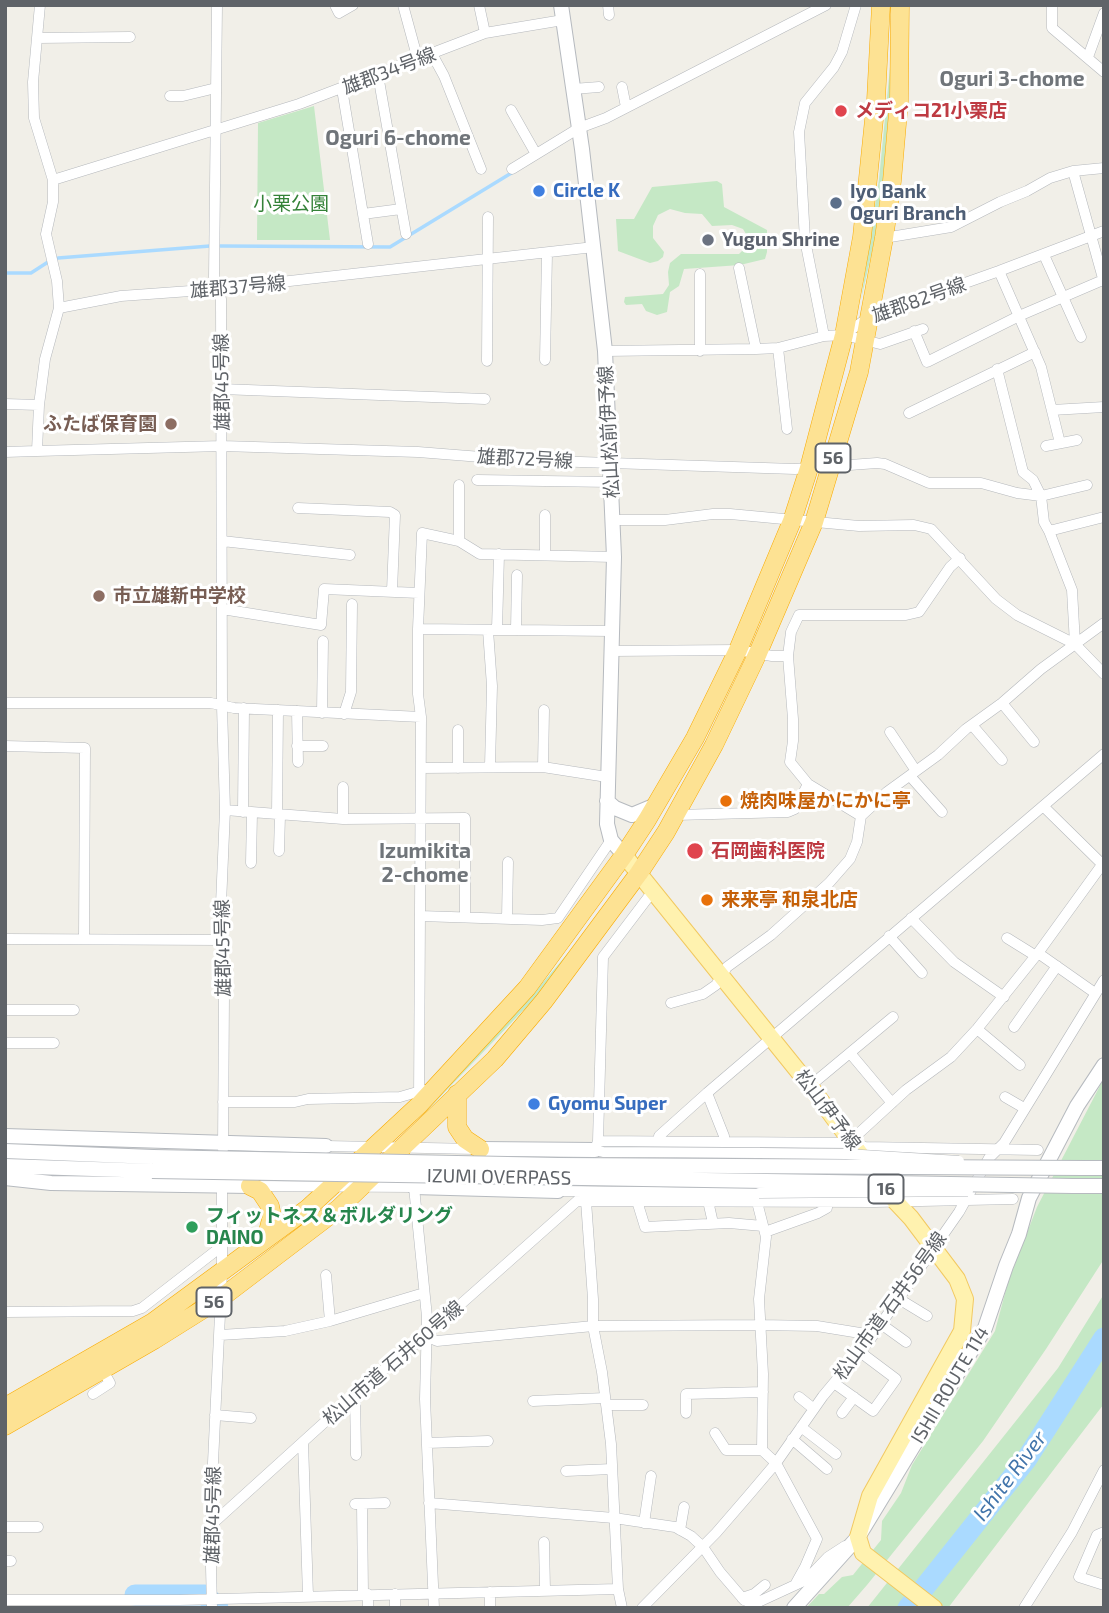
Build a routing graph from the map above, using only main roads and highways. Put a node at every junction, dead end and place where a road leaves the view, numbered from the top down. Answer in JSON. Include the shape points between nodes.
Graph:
{"nodes":[{"id":1,"x":881,"y":5,"type":"edge"},
{"id":2,"x":900,"y":5,"type":"edge"},
{"id":3,"x":624,"y":855,"type":"junction"},
{"id":4,"x":639,"y":873,"type":"junction"},
{"id":5,"x":457,"y":1094,"type":"junction"},
{"id":6,"x":480,"y":1149,"type":"road end"},
{"id":7,"x":250,"y":1186,"type":"road end"},
{"id":8,"x":266,"y":1239,"type":"junction"},
{"id":9,"x":98,"y":1363,"type":"junction"},
{"id":10,"x":5,"y":1407,"type":"edge"},
{"id":11,"x":5,"y":1426,"type":"edge"},
{"id":12,"x":934,"y":1608,"type":"edge"}],
"edges":[{"from":1,"to":3,"type":"highway","number":"56","via":[[862,237],[844,335],[809,468],[738,650],[695,738]]},
{"from":2,"to":4,"type":"highway","number":"56","via":[[899,101],[884,238],[859,372],[831,467],[814,522],[758,653],[714,745]]},
{"from":3,"to":4,"type":"main road","name":"松山伊予線","number":"16"},
{"from":3,"to":8,"type":"highway","number":"56","via":[[527,988],[440,1082],[333,1185]]},
{"from":4,"to":5,"type":"highway","number":"56","via":[[544,1001],[495,1059]]},
{"from":4,"to":12,"type":"main road","name":"松山伊予線","number":"16","via":[[957,1279],[965,1299],[962,1331],[870,1496],[858,1537],[863,1553]]},
{"from":5,"to":6,"type":"highway","via":[[457,1127]]},
{"from":5,"to":9,"type":"highway","number":"56","via":[[338,1209],[220,1298]]},
{"from":7,"to":8,"type":"highway","via":[[260,1191],[270,1206]]},
{"from":8,"to":9,"type":"highway","number":"56"},
{"from":9,"to":10,"type":"highway","number":"56"},
{"from":9,"to":11,"type":"highway","number":"56"}]}
